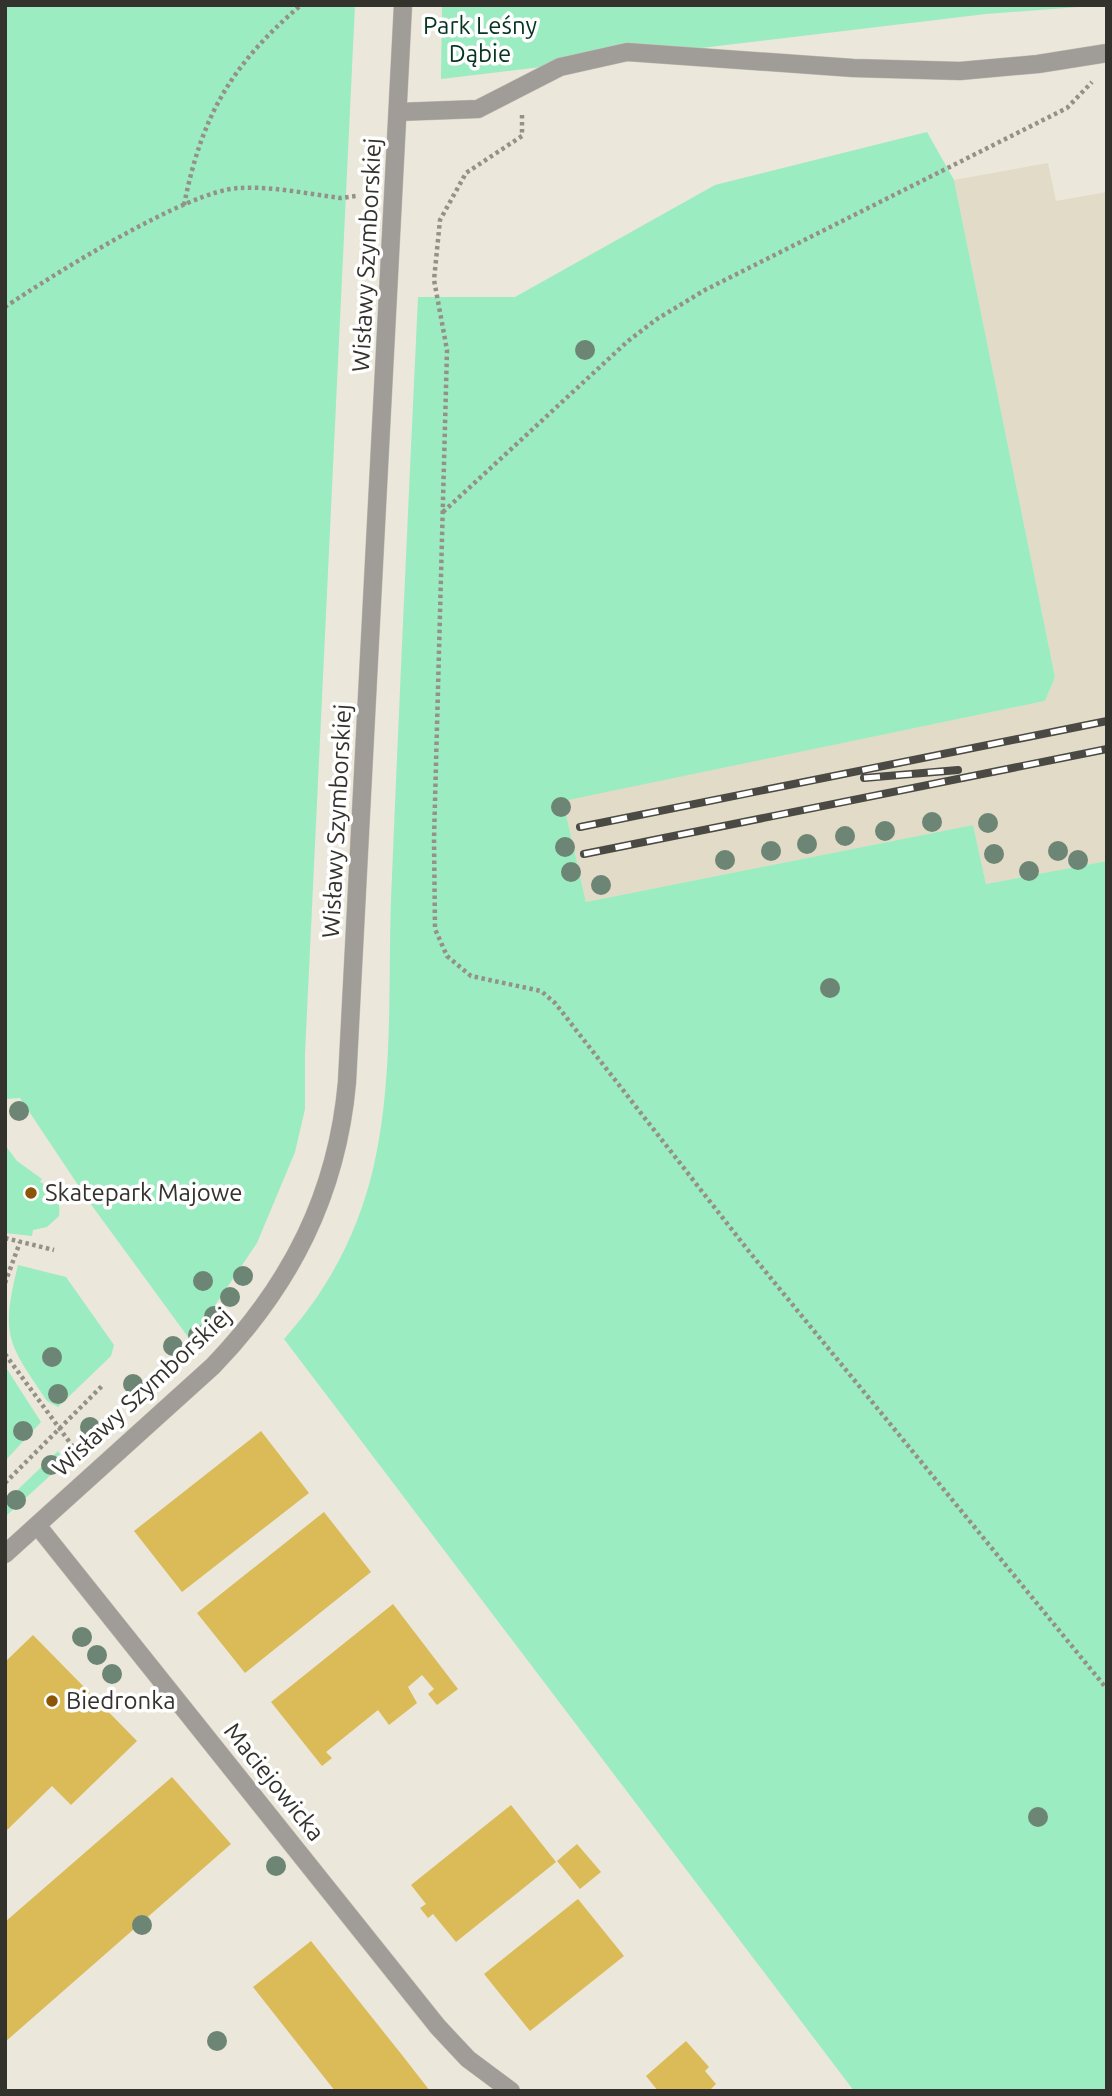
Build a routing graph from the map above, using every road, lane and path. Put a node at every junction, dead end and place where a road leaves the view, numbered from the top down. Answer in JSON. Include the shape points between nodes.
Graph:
{"nodes":[{"id":1,"x":301,"y":5,"type":"edge"},
{"id":2,"x":403,"y":5,"type":"edge"},
{"id":3,"x":1107,"y":53,"type":"edge"},
{"id":4,"x":1099,"y":74,"type":"dead end"},
{"id":5,"x":521,"y":89,"type":"junction"},
{"id":6,"x":398,"y":112,"type":"junction"},
{"id":7,"x":356,"y":196,"type":"dead end"},
{"id":8,"x":184,"y":206,"type":"junction"},
{"id":9,"x":5,"y":307,"type":"edge"},
{"id":10,"x":443,"y":512,"type":"junction"},
{"id":11,"x":5,"y":1238,"type":"edge"},
{"id":12,"x":20,"y":1242,"type":"junction"},
{"id":13,"x":54,"y":1250,"type":"dead end"},
{"id":14,"x":5,"y":1283,"type":"edge"},
{"id":15,"x":5,"y":1354,"type":"edge"},
{"id":16,"x":102,"y":1386,"type":"dead end"},
{"id":17,"x":58,"y":1430,"type":"junction"},
{"id":18,"x":71,"y":1464,"type":"dead end"},
{"id":19,"x":5,"y":1483,"type":"edge"},
{"id":20,"x":37,"y":1525,"type":"junction"},
{"id":21,"x":5,"y":1554,"type":"edge"},
{"id":22,"x":1107,"y":1689,"type":"edge"},
{"id":23,"x":511,"y":2091,"type":"edge"}],
"edges":[{"from":1,"to":8,"type":"path","via":[[242,64],[216,100],[197,150]]},
{"from":2,"to":6,"type":"street","name":"Wisławy Szymborskiej"},
{"from":3,"to":5,"type":"street","via":[[998,69],[947,71],[626,52],[560,66]]},
{"from":4,"to":10,"type":"path","via":[[1068,108],[705,290],[657,319]]},
{"from":5,"to":6,"type":"street","via":[[478,109]]},
{"from":5,"to":10,"type":"path","via":[[523,136],[466,173],[440,220],[434,280],[447,350]]},
{"from":6,"to":20,"type":"street","name":"Wisławy Szymborskiej","via":[[348,1068],[337,1151],[307,1237],[248,1328],[214,1366]]},
{"from":7,"to":8,"type":"path","via":[[238,187]]},
{"from":8,"to":9,"type":"path"},
{"from":10,"to":22,"type":"path","via":[[434,839],[435,929],[447,956],[471,976],[541,991],[555,1003],[747,1249]]},
{"from":11,"to":12,"type":"path"},
{"from":12,"to":13,"type":"path"},
{"from":12,"to":14,"type":"path"},
{"from":15,"to":17,"type":"path"},
{"from":16,"to":17,"type":"path"},
{"from":17,"to":18,"type":"path","via":[[80,1456]]},
{"from":17,"to":19,"type":"path"},
{"from":20,"to":21,"type":"street"},
{"from":20,"to":23,"type":"street","name":"Maciejowicka","via":[[438,2026],[468,2059]]}]}
